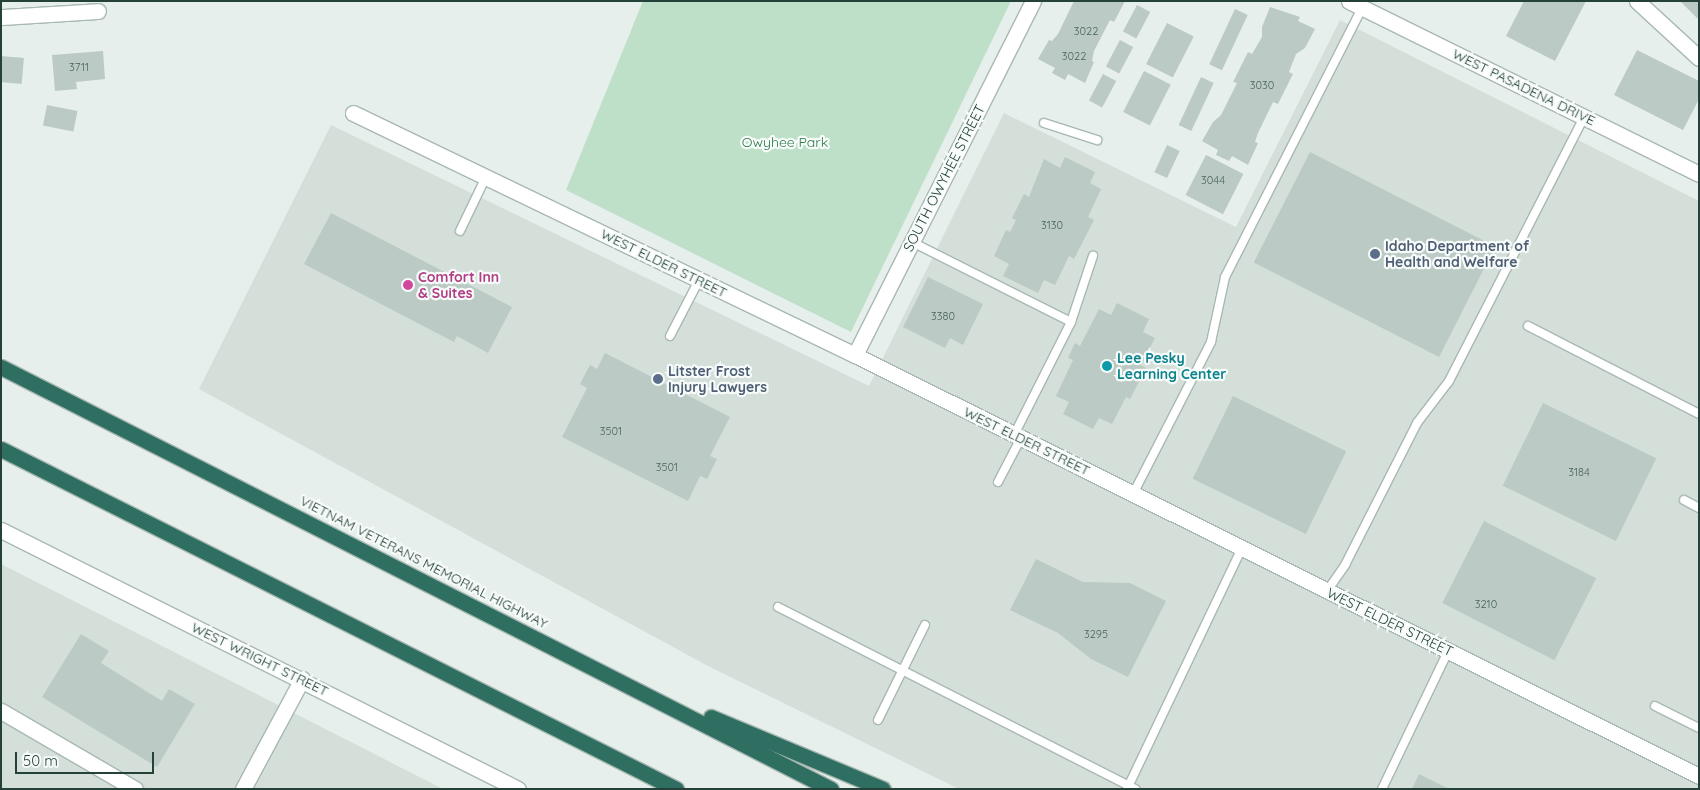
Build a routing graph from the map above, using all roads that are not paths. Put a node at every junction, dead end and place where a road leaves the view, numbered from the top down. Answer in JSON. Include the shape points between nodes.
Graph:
{"nodes":[{"id":1,"x":1033,"y":1,"type":"edge"},
{"id":2,"x":1637,"y":1,"type":"edge"},
{"id":3,"x":1356,"y":4,"type":"edge"},
{"id":4,"x":98,"y":11,"type":"dead end"},
{"id":5,"x":1,"y":17,"type":"edge"},
{"id":6,"x":1699,"y":58,"type":"edge"},
{"id":7,"x":353,"y":113,"type":"dead end"},
{"id":8,"x":1584,"y":117,"type":"junction"},
{"id":9,"x":1044,"y":123,"type":"dead end"},
{"id":10,"x":1097,"y":140,"type":"dead end"},
{"id":11,"x":1699,"y":174,"type":"edge"},
{"id":12,"x":486,"y":177,"type":"junction"},
{"id":13,"x":460,"y":231,"type":"dead end"},
{"id":14,"x":912,"y":242,"type":"junction"},
{"id":15,"x":1093,"y":256,"type":"dead end"},
{"id":16,"x":698,"y":280,"type":"junction"},
{"id":17,"x":1071,"y":322,"type":"junction"},
{"id":18,"x":1528,"y":326,"type":"dead end"},
{"id":19,"x":670,"y":336,"type":"dead end"},
{"id":20,"x":855,"y":355,"type":"junction"},
{"id":21,"x":1,"y":368,"type":"edge"},
{"id":22,"x":1699,"y":414,"type":"edge"},
{"id":23,"x":1017,"y":436,"type":"junction"},
{"id":24,"x":1,"y":449,"type":"edge"},
{"id":25,"x":998,"y":482,"type":"dead end"},
{"id":26,"x":1133,"y":494,"type":"junction"},
{"id":27,"x":1684,"y":500,"type":"dead end"},
{"id":28,"x":1699,"y":508,"type":"edge"},
{"id":29,"x":1,"y":530,"type":"edge"},
{"id":30,"x":1242,"y":548,"type":"junction"},
{"id":31,"x":1327,"y":591,"type":"junction"},
{"id":32,"x":778,"y":607,"type":"dead end"},
{"id":33,"x":925,"y":625,"type":"dead end"},
{"id":34,"x":1448,"y":651,"type":"junction"},
{"id":35,"x":903,"y":670,"type":"junction"},
{"id":36,"x":609,"y":674,"type":"junction"},
{"id":37,"x":302,"y":679,"type":"junction"},
{"id":38,"x":1655,"y":706,"type":"dead end"},
{"id":39,"x":1,"y":711,"type":"edge"},
{"id":40,"x":878,"y":720,"type":"dead end"},
{"id":41,"x":1699,"y":728,"type":"edge"},
{"id":42,"x":1699,"y":776,"type":"edge"},
{"id":43,"x":1130,"y":788,"type":"edge"},
{"id":44,"x":135,"y":789,"type":"edge"},
{"id":45,"x":243,"y":789,"type":"edge"},
{"id":46,"x":518,"y":789,"type":"edge"},
{"id":47,"x":676,"y":789,"type":"edge"},
{"id":48,"x":831,"y":789,"type":"edge"},
{"id":49,"x":883,"y":789,"type":"edge"},
{"id":50,"x":1382,"y":789,"type":"edge"}],
"edges":[{"from":1,"to":14,"type":"street","name":"SOUTH OWYHEE STREET"},
{"from":2,"to":6,"type":"street"},
{"from":3,"to":8,"type":"street","name":"WEST PASADENA DRIVE"},
{"from":3,"to":26,"type":"lane","via":[[1225,278],[1211,342]]},
{"from":4,"to":5,"type":"street"},
{"from":7,"to":12,"type":"street","name":"WEST ELDER STREET"},
{"from":8,"to":11,"type":"street","name":"WEST PASADENA DRIVE"},
{"from":8,"to":31,"type":"lane","via":[[1449,381],[1417,423],[1345,565]]},
{"from":9,"to":10,"type":"lane"},
{"from":12,"to":13,"type":"lane"},
{"from":12,"to":16,"type":"street","name":"WEST ELDER STREET"},
{"from":14,"to":17,"type":"lane"},
{"from":14,"to":20,"type":"street","name":"SOUTH OWYHEE STREET"},
{"from":15,"to":17,"type":"lane"},
{"from":16,"to":19,"type":"lane"},
{"from":16,"to":20,"type":"street","name":"WEST ELDER STREET"},
{"from":17,"to":23,"type":"lane"},
{"from":18,"to":22,"type":"lane"},
{"from":20,"to":23,"type":"street","name":"WEST ELDER STREET"},
{"from":21,"to":36,"type":"highway","name":"VIETNAM VETERANS MEMORIAL HIGHWAY"},
{"from":23,"to":25,"type":"lane"},
{"from":23,"to":26,"type":"street","name":"WEST ELDER STREET"},
{"from":24,"to":47,"type":"highway"},
{"from":26,"to":30,"type":"street","name":"WEST ELDER STREET"},
{"from":27,"to":28,"type":"lane"},
{"from":29,"to":37,"type":"street","name":"WEST WRIGHT STREET"},
{"from":30,"to":31,"type":"street","name":"WEST ELDER STREET"},
{"from":30,"to":43,"type":"lane"},
{"from":31,"to":34,"type":"street","name":"WEST ELDER STREET"},
{"from":32,"to":35,"type":"lane"},
{"from":33,"to":35,"type":"lane"},
{"from":34,"to":42,"type":"street","name":"WEST ELDER STREET"},
{"from":34,"to":50,"type":"lane"},
{"from":35,"to":40,"type":"lane"},
{"from":35,"to":43,"type":"lane"},
{"from":36,"to":48,"type":"highway","name":"VIETNAM VETERANS MEMORIAL HIGHWAY"},
{"from":36,"to":49,"type":"highway"},
{"from":37,"to":45,"type":"street"},
{"from":37,"to":46,"type":"street","name":"WEST WRIGHT STREET"},
{"from":38,"to":41,"type":"lane"},
{"from":39,"to":44,"type":"street"}]}
